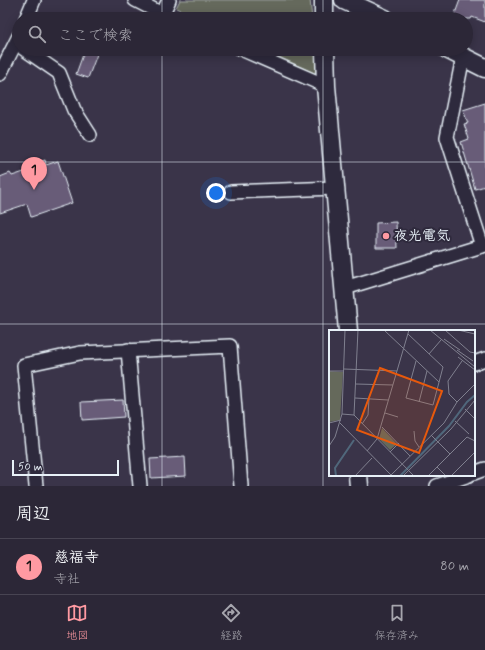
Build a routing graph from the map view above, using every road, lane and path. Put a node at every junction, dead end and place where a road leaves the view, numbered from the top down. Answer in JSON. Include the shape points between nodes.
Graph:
{"nodes":[{"id":1,"x":34,"y":0,"type":"edge"},
{"id":2,"x":135,"y":0,"type":"edge"},
{"id":3,"x":170,"y":0,"type":"edge"},
{"id":4,"x":324,"y":0,"type":"edge"},
{"id":5,"x":344,"y":0,"type":"edge"},
{"id":6,"x":29,"y":12,"type":"edge"},
{"id":7,"x":158,"y":12,"type":"edge"},
{"id":8,"x":168,"y":12,"type":"edge"},
{"id":9,"x":324,"y":12,"type":"edge"},
{"id":10,"x":370,"y":12,"type":"edge"},
{"id":11,"x":12,"y":56,"type":"edge"},
{"id":12,"x":37,"y":56,"type":"edge"},
{"id":13,"x":257,"y":56,"type":"edge"},
{"id":14,"x":325,"y":56,"type":"edge"},
{"id":15,"x":463,"y":57,"type":"joint"},
{"id":16,"x":485,"y":68,"type":"edge"},
{"id":17,"x":0,"y":74,"type":"edge"},
{"id":18,"x":326,"y":86,"type":"junction"},
{"id":19,"x":90,"y":135,"type":"dead end"},
{"id":20,"x":335,"y":188,"type":"junction"},
{"id":21,"x":231,"y":192,"type":"dead end"},
{"id":22,"x":483,"y":245,"type":"edge"},
{"id":23,"x":345,"y":288,"type":"junction"},
{"id":24,"x":348,"y":330,"type":"edge"},
{"id":25,"x":128,"y":350,"type":"junction"},
{"id":26,"x":485,"y":359,"type":"edge"},
{"id":27,"x":475,"y":363,"type":"edge"},
{"id":28,"x":485,"y":469,"type":"edge"},
{"id":29,"x":475,"y":473,"type":"edge"},
{"id":30,"x":358,"y":476,"type":"edge"},
{"id":31,"x":465,"y":476,"type":"edge"},
{"id":32,"x":36,"y":486,"type":"edge"},
{"id":33,"x":140,"y":486,"type":"edge"},
{"id":34,"x":241,"y":486,"type":"edge"},
{"id":35,"x":359,"y":486,"type":"edge"},
{"id":36,"x":437,"y":486,"type":"edge"}],
"edges":[{"from":1,"to":6,"type":"street"},
{"from":2,"to":7,"type":"street"},
{"from":3,"to":8,"type":"street"},
{"from":4,"to":9,"type":"street"},
{"from":5,"to":10,"type":"street"},
{"from":11,"to":17,"type":"street"},
{"from":12,"to":19,"type":"street","via":[[59,72],[74,110]]},
{"from":13,"to":18,"type":"street"},
{"from":14,"to":18,"type":"street"},
{"from":15,"to":16,"type":"street"},
{"from":15,"to":22,"type":"street","via":[[447,137]]},
{"from":18,"to":20,"type":"street"},
{"from":20,"to":21,"type":"street"},
{"from":20,"to":23,"type":"street"},
{"from":22,"to":23,"type":"street"},
{"from":23,"to":24,"type":"street"},
{"from":25,"to":32,"type":"street","via":[[80,353],[24,365]]},
{"from":25,"to":33,"type":"street"},
{"from":25,"to":34,"type":"street","via":[[230,346]]},
{"from":26,"to":27,"type":"street"},
{"from":28,"to":29,"type":"street"},
{"from":30,"to":35,"type":"street"},
{"from":31,"to":36,"type":"street"}]}
